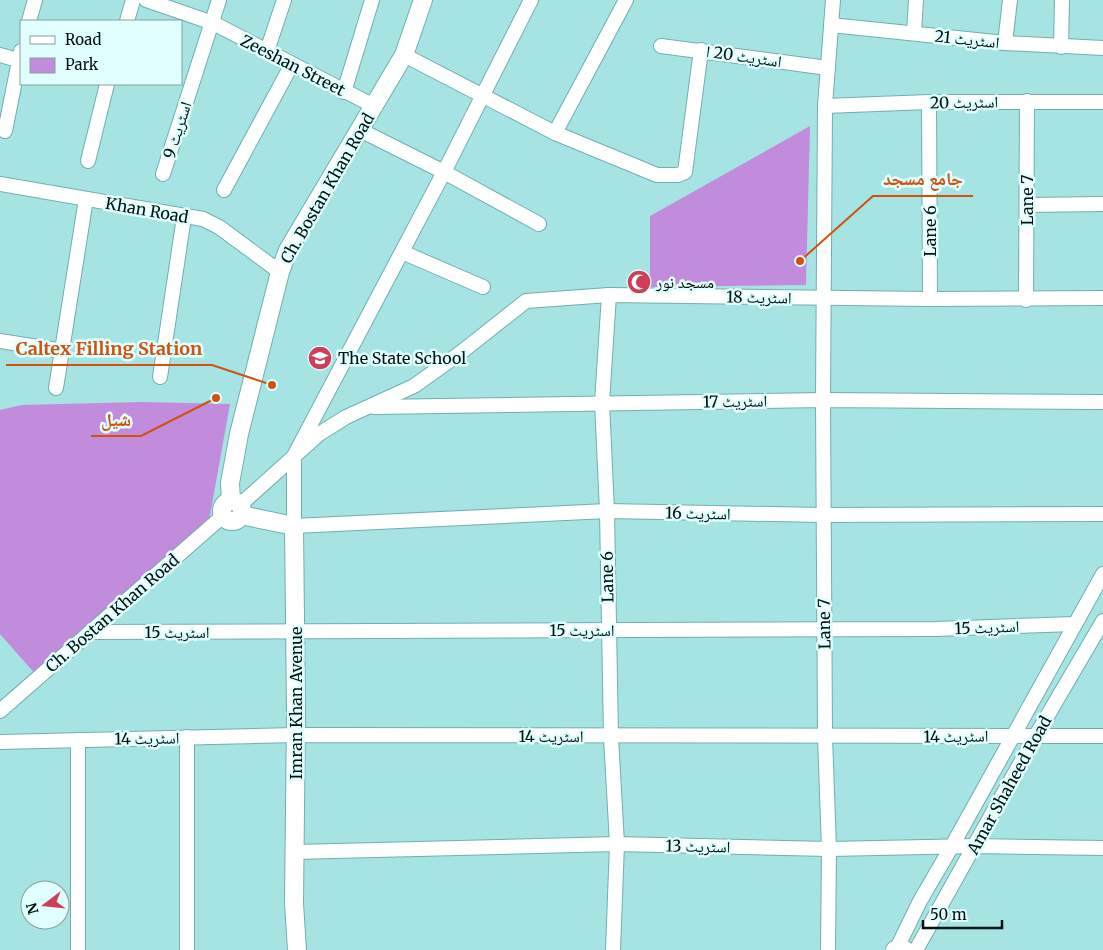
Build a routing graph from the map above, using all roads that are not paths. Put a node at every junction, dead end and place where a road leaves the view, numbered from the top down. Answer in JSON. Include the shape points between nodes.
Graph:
{"nodes":[{"id":1,"x":35,"y":0,"type":"edge"},
{"id":2,"x":133,"y":0,"type":"edge"},
{"id":3,"x":146,"y":0,"type":"edge"},
{"id":4,"x":219,"y":0,"type":"edge"},
{"id":5,"x":284,"y":0,"type":"edge"},
{"id":6,"x":372,"y":0,"type":"edge"},
{"id":7,"x":424,"y":0,"type":"edge"},
{"id":8,"x":530,"y":0,"type":"edge"},
{"id":9,"x":626,"y":0,"type":"edge"},
{"id":10,"x":833,"y":0,"type":"edge"},
{"id":11,"x":916,"y":0,"type":"edge"},
{"id":12,"x":1010,"y":0,"type":"edge"},
{"id":13,"x":1062,"y":0,"type":"edge"},
{"id":14,"x":29,"y":20,"type":"edge"},
{"id":15,"x":127,"y":20,"type":"edge"},
{"id":16,"x":213,"y":23,"type":"junction"},
{"id":17,"x":831,"y":25,"type":"junction"},
{"id":18,"x":914,"y":34,"type":"junction"},
{"id":19,"x":1005,"y":43,"type":"junction"},
{"id":20,"x":661,"y":46,"type":"dead end"},
{"id":21,"x":1061,"y":47,"type":"junction"},
{"id":22,"x":1103,"y":48,"type":"edge"},
{"id":23,"x":701,"y":50,"type":"junction"},
{"id":24,"x":267,"y":51,"type":"junction"},
{"id":25,"x":0,"y":55,"type":"edge"},
{"id":26,"x":404,"y":55,"type":"junction"},
{"id":27,"x":20,"y":57,"type":"edge"},
{"id":28,"x":292,"y":64,"type":"junction"},
{"id":29,"x":828,"y":68,"type":"junction"},
{"id":30,"x":107,"y":85,"type":"edge"},
{"id":31,"x":344,"y":92,"type":"junction"},
{"id":32,"x":482,"y":96,"type":"junction"},
{"id":33,"x":1028,"y":101,"type":"junction"},
{"id":34,"x":929,"y":102,"type":"junction"},
{"id":35,"x":1103,"y":102,"type":"edge"},
{"id":36,"x":374,"y":106,"type":"junction"},
{"id":37,"x":825,"y":106,"type":"junction"},
{"id":38,"x":360,"y":130,"type":"junction"},
{"id":39,"x":5,"y":131,"type":"dead end"},
{"id":40,"x":555,"y":133,"type":"junction"},
{"id":41,"x":88,"y":161,"type":"dead end"},
{"id":42,"x":444,"y":172,"type":"junction"},
{"id":43,"x":163,"y":174,"type":"dead end"},
{"id":44,"x":0,"y":184,"type":"edge"},
{"id":45,"x":224,"y":190,"type":"dead end"},
{"id":46,"x":86,"y":199,"type":"junction"},
{"id":47,"x":1103,"y":204,"type":"edge"},
{"id":48,"x":1027,"y":205,"type":"junction"},
{"id":49,"x":184,"y":217,"type":"junction"},
{"id":50,"x":539,"y":224,"type":"dead end"},
{"id":51,"x":402,"y":252,"type":"junction"},
{"id":52,"x":280,"y":272,"type":"junction"},
{"id":53,"x":483,"y":287,"type":"dead end"},
{"id":54,"x":609,"y":295,"type":"junction"},
{"id":55,"x":825,"y":298,"type":"junction"},
{"id":56,"x":1103,"y":298,"type":"edge"},
{"id":57,"x":930,"y":300,"type":"junction"},
{"id":58,"x":1026,"y":300,"type":"junction"},
{"id":59,"x":0,"y":340,"type":"edge"},
{"id":60,"x":63,"y":351,"type":"junction"},
{"id":61,"x":160,"y":377,"type":"dead end"},
{"id":62,"x":56,"y":388,"type":"dead end"},
{"id":63,"x":823,"y":400,"type":"junction"},
{"id":64,"x":602,"y":402,"type":"junction"},
{"id":65,"x":1103,"y":402,"type":"edge"},
{"id":66,"x":367,"y":407,"type":"junction"},
{"id":67,"x":294,"y":456,"type":"junction"},
{"id":68,"x":234,"y":509,"type":"junction"},
{"id":69,"x":607,"y":511,"type":"junction"},
{"id":70,"x":1103,"y":514,"type":"edge"},
{"id":71,"x":823,"y":515,"type":"junction"},
{"id":72,"x":294,"y":526,"type":"junction"},
{"id":73,"x":1103,"y":574,"type":"edge"},
{"id":74,"x":1103,"y":621,"type":"edge"},
{"id":75,"x":1074,"y":624,"type":"junction"},
{"id":76,"x":824,"y":628,"type":"junction"},
{"id":77,"x":608,"y":629,"type":"junction"},
{"id":78,"x":296,"y":631,"type":"junction"},
{"id":79,"x":90,"y":632,"type":"junction"},
{"id":80,"x":0,"y":710,"type":"edge"},
{"id":81,"x":296,"y":734,"type":"junction"},
{"id":82,"x":1012,"y":735,"type":"junction"},
{"id":83,"x":825,"y":736,"type":"junction"},
{"id":84,"x":1103,"y":736,"type":"edge"},
{"id":85,"x":187,"y":737,"type":"junction"},
{"id":86,"x":611,"y":737,"type":"junction"},
{"id":87,"x":1035,"y":737,"type":"junction"},
{"id":88,"x":78,"y":740,"type":"junction"},
{"id":89,"x":0,"y":742,"type":"edge"},
{"id":90,"x":616,"y":844,"type":"junction"},
{"id":91,"x":952,"y":846,"type":"junction"},
{"id":92,"x":975,"y":846,"type":"junction"},
{"id":93,"x":1103,"y":848,"type":"edge"},
{"id":94,"x":829,"y":849,"type":"junction"},
{"id":95,"x":294,"y":852,"type":"junction"},
{"id":96,"x":78,"y":950,"type":"edge"},
{"id":97,"x":187,"y":950,"type":"edge"},
{"id":98,"x":297,"y":950,"type":"edge"},
{"id":99,"x":614,"y":950,"type":"edge"},
{"id":100,"x":828,"y":950,"type":"edge"},
{"id":101,"x":896,"y":950,"type":"edge"},
{"id":102,"x":905,"y":950,"type":"edge"},
{"id":103,"x":916,"y":950,"type":"edge"}],
"edges":[{"from":1,"to":14,"type":"street"},
{"from":2,"to":15,"type":"street"},
{"from":3,"to":16,"type":"street","name":"Zeeshan Street"},
{"from":4,"to":16,"type":"street","name":"اسٹریٹ 9"},
{"from":5,"to":24,"type":"street"},
{"from":6,"to":31,"type":"street"},
{"from":7,"to":26,"type":"main road","name":"Ch. Bostan Khan Road"},
{"from":8,"to":32,"type":"street"},
{"from":9,"to":40,"type":"street"},
{"from":10,"to":17,"type":"street","name":"Lane 7"},
{"from":11,"to":18,"type":"street"},
{"from":12,"to":19,"type":"street"},
{"from":13,"to":21,"type":"street"},
{"from":16,"to":24,"type":"street","name":"Zeeshan Street"},
{"from":16,"to":43,"type":"street","name":"اسٹریٹ 9"},
{"from":17,"to":18,"type":"street","name":"اسٹریٹ 21"},
{"from":17,"to":29,"type":"street","name":"Lane 7"},
{"from":18,"to":19,"type":"street","name":"اسٹریٹ 21"},
{"from":19,"to":21,"type":"street","name":"اسٹریٹ 21"},
{"from":20,"to":23,"type":"street","name":"اسٹریٹ 20 ا"},
{"from":21,"to":22,"type":"street","name":"اسٹریٹ 21"},
{"from":23,"to":29,"type":"street","name":"اسٹریٹ 20 ا"},
{"from":23,"to":40,"type":"street","via":[[685,172],[657,175]]},
{"from":24,"to":28,"type":"street","name":"Zeeshan Street"},
{"from":25,"to":27,"type":"street"},
{"from":26,"to":32,"type":"street"},
{"from":26,"to":36,"type":"main road","name":"Ch. Bostan Khan Road"},
{"from":27,"to":39,"type":"street"},
{"from":28,"to":31,"type":"street","name":"Zeeshan Street"},
{"from":28,"to":45,"type":"street"},
{"from":29,"to":37,"type":"street","name":"Lane 7"},
{"from":30,"to":41,"type":"street"},
{"from":31,"to":36,"type":"street","name":"Zeeshan Street"},
{"from":32,"to":40,"type":"street"},
{"from":32,"to":42,"type":"street"},
{"from":33,"to":34,"type":"street","name":"اسٹریٹ 20"},
{"from":33,"to":35,"type":"street","name":"اسٹریٹ 20"},
{"from":33,"to":48,"type":"street","name":"Lane 7"},
{"from":34,"to":37,"type":"street","name":"اسٹریٹ 20"},
{"from":34,"to":57,"type":"street","name":"Lane 6"},
{"from":36,"to":38,"type":"main road","name":"Ch. Bostan Khan Road"},
{"from":37,"to":55,"type":"street","name":"Lane 7"},
{"from":38,"to":42,"type":"street"},
{"from":38,"to":52,"type":"main road","name":"Ch. Bostan Khan Road","via":[[288,250]]},
{"from":42,"to":50,"type":"street"},
{"from":42,"to":51,"type":"street"},
{"from":44,"to":46,"type":"street","name":"Khan Road"},
{"from":46,"to":49,"type":"street","name":"Khan Road"},
{"from":46,"to":60,"type":"street"},
{"from":47,"to":48,"type":"street"},
{"from":48,"to":58,"type":"street","name":"Lane 7"},
{"from":49,"to":52,"type":"street","name":"Khan Road","via":[[219,227]]},
{"from":49,"to":61,"type":"street"},
{"from":51,"to":53,"type":"street"},
{"from":51,"to":67,"type":"street"},
{"from":52,"to":68,"type":"main road","name":"Ch. Bostan Khan Road","via":[[239,434],[230,483]]},
{"from":54,"to":55,"type":"street","name":"اسٹریٹ 18"},
{"from":54,"to":64,"type":"street","name":"Lane 6"},
{"from":54,"to":66,"type":"street","name":"اسٹریٹ 18","via":[[526,301],[414,386]]},
{"from":55,"to":57,"type":"street","name":"اسٹریٹ 18"},
{"from":55,"to":63,"type":"street","name":"Lane 7"},
{"from":56,"to":58,"type":"street","name":"اسٹریٹ 18"},
{"from":57,"to":58,"type":"street","name":"اسٹریٹ 18"},
{"from":59,"to":60,"type":"street"},
{"from":60,"to":62,"type":"street"},
{"from":63,"to":64,"type":"street","name":"اسٹریٹ 17"},
{"from":63,"to":65,"type":"street","name":"اسٹریٹ 17"},
{"from":63,"to":71,"type":"street","name":"Lane 7"},
{"from":64,"to":66,"type":"street","name":"اسٹریٹ 17"},
{"from":64,"to":69,"type":"street","name":"Lane 6"},
{"from":66,"to":67,"type":"street","name":"اسٹریٹ 18","via":[[319,434]]},
{"from":67,"to":68,"type":"street","name":"اسٹریٹ 18"},
{"from":67,"to":72,"type":"street","name":"Imran Khan Avenue"},
{"from":68,"to":72,"type":"main road"},
{"from":68,"to":79,"type":"street","name":"Ch. Bostan Khan Road"},
{"from":69,"to":71,"type":"street","name":"اسٹریٹ 16"},
{"from":69,"to":72,"type":"street","name":"اسٹریٹ 16"},
{"from":69,"to":77,"type":"street","name":"Lane 6"},
{"from":70,"to":71,"type":"street","name":"اسٹریٹ 16"},
{"from":71,"to":76,"type":"street","name":"Lane 7"},
{"from":72,"to":78,"type":"main road","name":"Imran Khan Avenue"},
{"from":73,"to":75,"type":"street","name":"Amar Shaheed Road"},
{"from":74,"to":87,"type":"street","name":"Amar Shaheed Road"},
{"from":75,"to":76,"type":"street","name":"اسٹریٹ 15","via":[[936,629]]},
{"from":75,"to":82,"type":"street","name":"Amar Shaheed Road"},
{"from":76,"to":77,"type":"street","name":"اسٹریٹ 15"},
{"from":76,"to":83,"type":"street","name":"Lane 7"},
{"from":77,"to":78,"type":"street","name":"اسٹریٹ 15"},
{"from":77,"to":86,"type":"street","name":"Lane 6"},
{"from":78,"to":79,"type":"street","name":"اسٹریٹ 15"},
{"from":78,"to":81,"type":"main road","name":"Imran Khan Avenue"},
{"from":79,"to":80,"type":"street","name":"Ch. Bostan Khan Road"},
{"from":81,"to":85,"type":"street","name":"اسٹریٹ 14"},
{"from":81,"to":86,"type":"street","name":"اسٹریٹ 14"},
{"from":81,"to":95,"type":"main road","name":"Imran Khan Avenue"},
{"from":82,"to":83,"type":"street","name":"اسٹریٹ 14"},
{"from":82,"to":87,"type":"street","name":"اسٹریٹ 14"},
{"from":82,"to":91,"type":"street","name":"Amar Shaheed Road"},
{"from":83,"to":86,"type":"street","name":"اسٹریٹ 14"},
{"from":83,"to":94,"type":"street","name":"Lane 7"},
{"from":84,"to":87,"type":"street","name":"اسٹریٹ 14"},
{"from":85,"to":88,"type":"street","name":"اسٹریٹ 14"},
{"from":85,"to":97,"type":"street"},
{"from":86,"to":90,"type":"street","name":"Lane 6"},
{"from":87,"to":92,"type":"street","name":"Amar Shaheed Road"},
{"from":88,"to":89,"type":"street","name":"اسٹریٹ 14"},
{"from":88,"to":96,"type":"street"},
{"from":90,"to":94,"type":"street","name":"اسٹریٹ 13"},
{"from":90,"to":95,"type":"street","name":"اسٹریٹ 13"},
{"from":90,"to":99,"type":"street","name":"Lane 6"},
{"from":91,"to":92,"type":"street","name":"اسٹریٹ 13"},
{"from":91,"to":94,"type":"street","name":"اسٹریٹ 13"},
{"from":91,"to":101,"type":"street","name":"Amar Shaheed Road","via":[[920,900]]},
{"from":92,"to":93,"type":"street","name":"اسٹریٹ 13"},
{"from":92,"to":103,"type":"street","name":"Amar Shaheed Road"},
{"from":94,"to":100,"type":"street","name":"Lane 7"},
{"from":95,"to":98,"type":"main road","name":"Imran Khan Avenue"},
{"from":101,"to":102,"type":"main road"}]}
